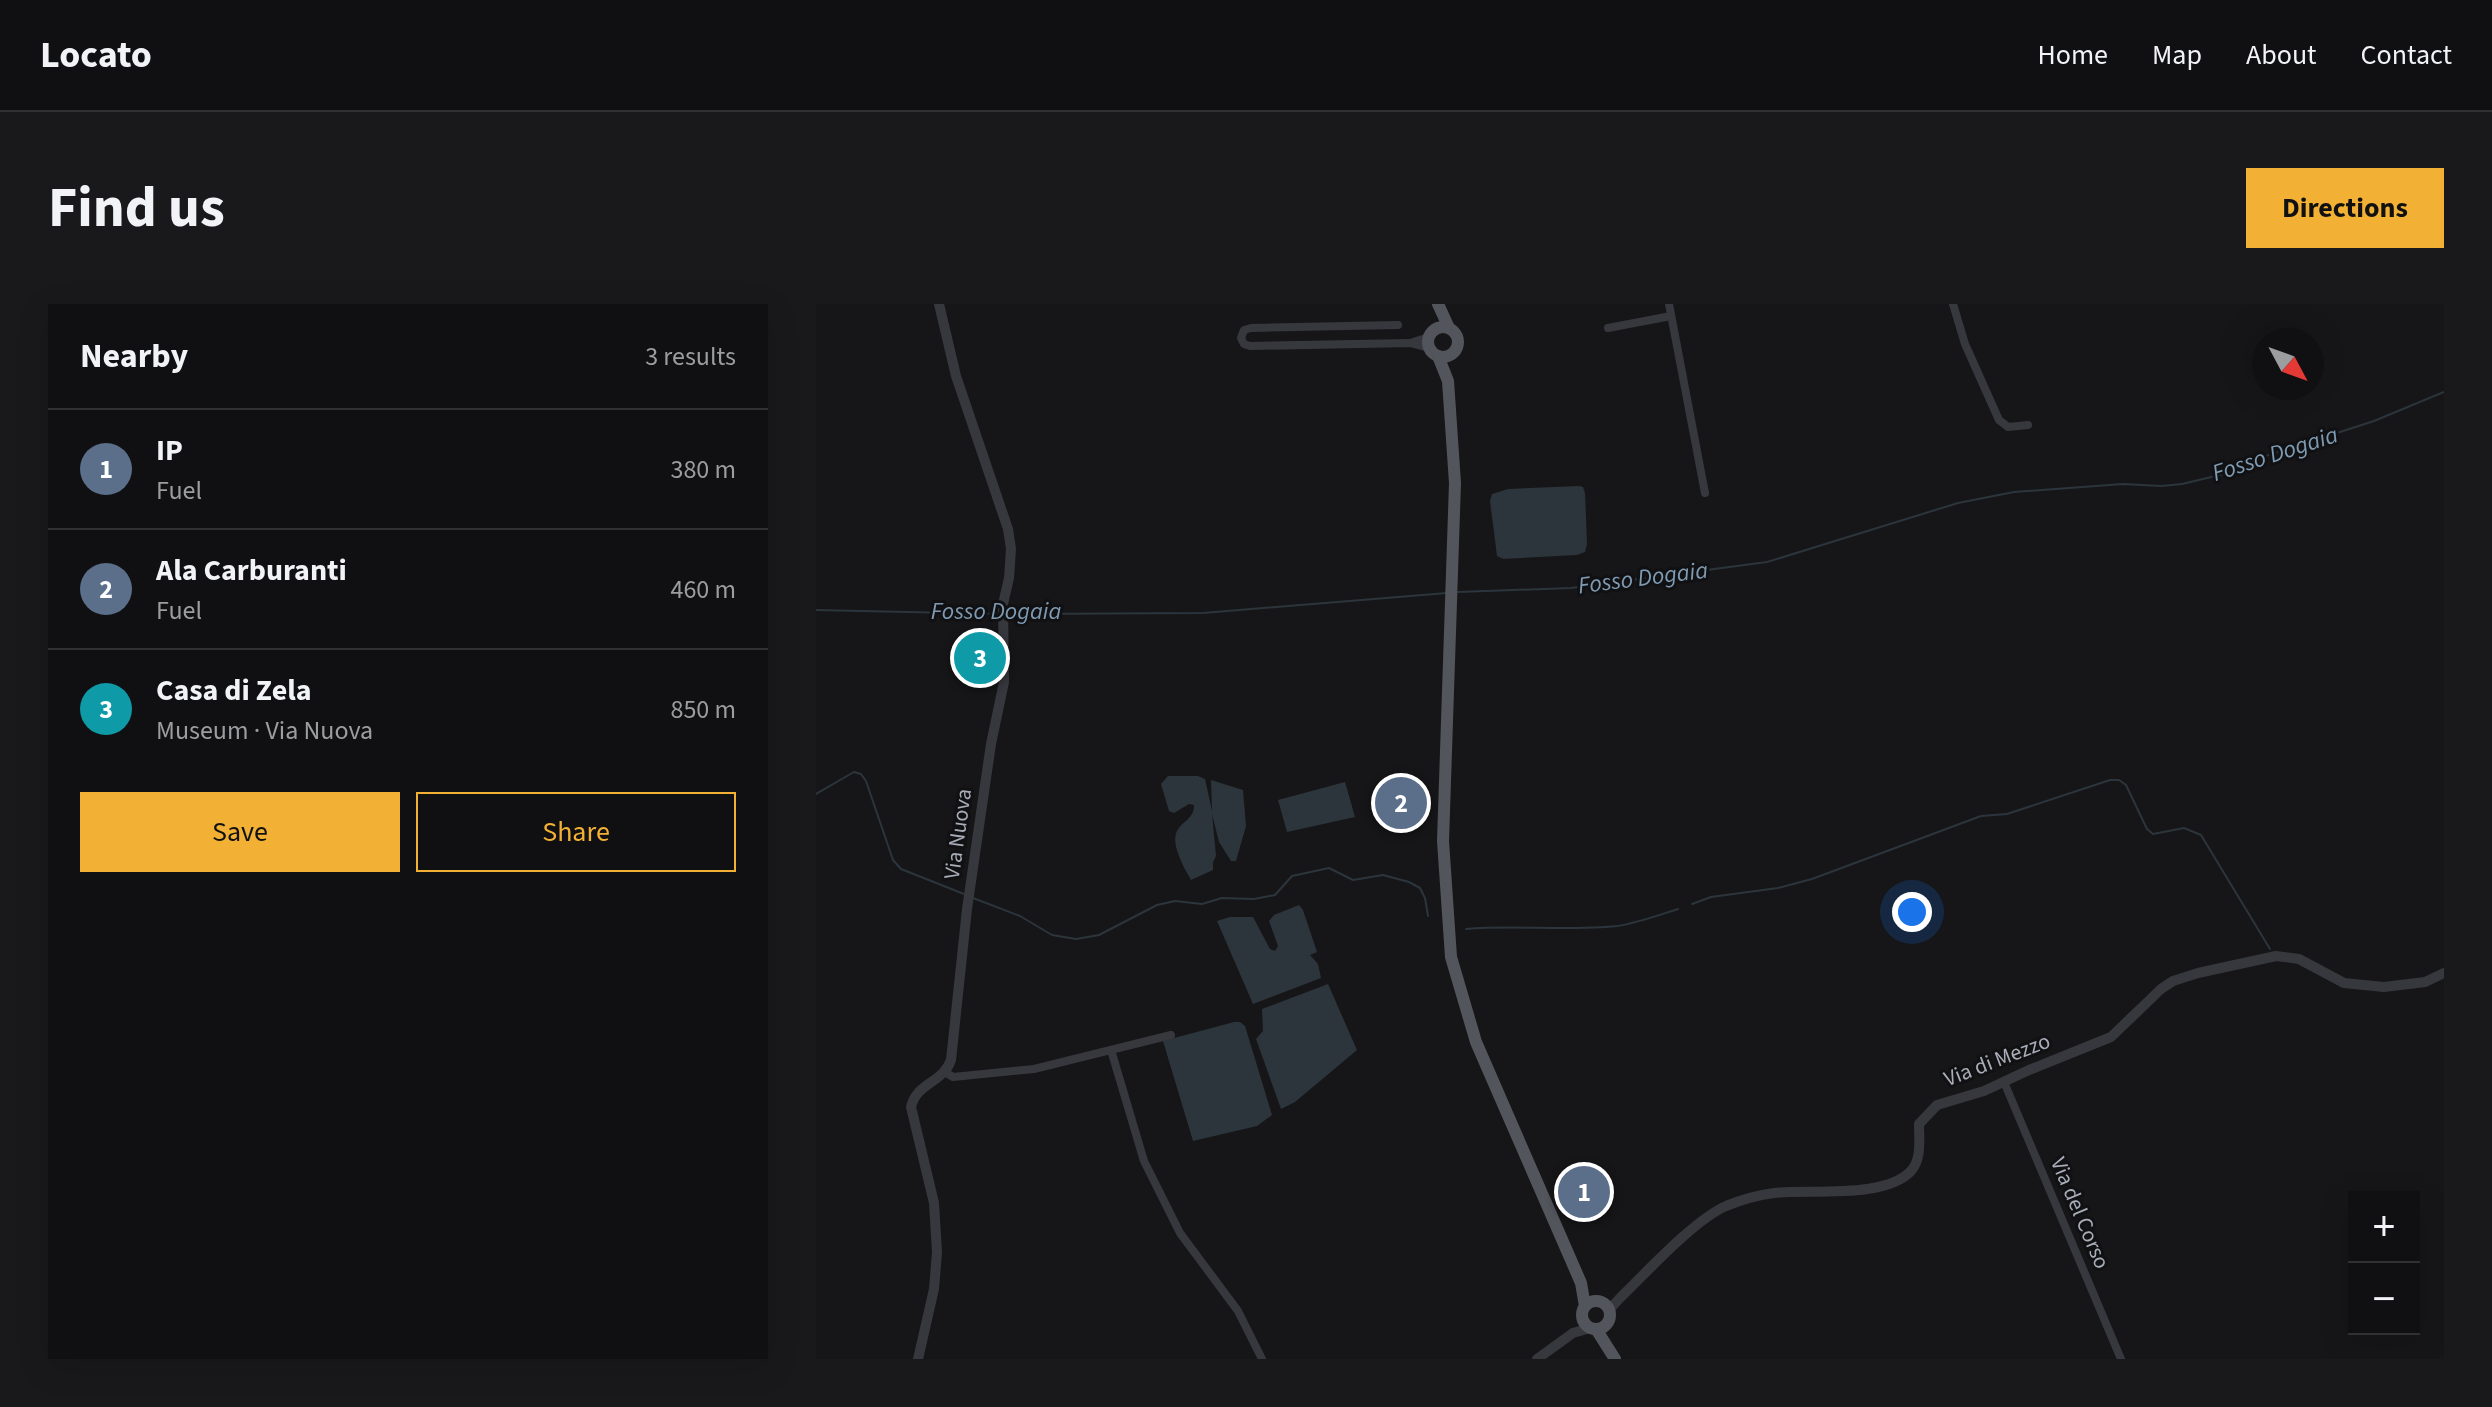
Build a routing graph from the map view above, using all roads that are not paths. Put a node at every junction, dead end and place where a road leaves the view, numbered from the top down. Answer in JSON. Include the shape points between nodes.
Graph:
{"nodes":[{"id":1,"x":939,"y":304,"type":"edge"},
{"id":2,"x":1438,"y":304,"type":"edge"},
{"id":3,"x":1669,"y":304,"type":"edge"},
{"id":4,"x":1953,"y":304,"type":"edge"},
{"id":5,"x":1671,"y":316,"type":"junction"},
{"id":6,"x":1338,"y":325,"type":"junction"},
{"id":7,"x":1398,"y":325,"type":"dead end"},
{"id":8,"x":1608,"y":328,"type":"dead end"},
{"id":9,"x":1436,"y":340,"type":"junction"},
{"id":10,"x":1339,"y":344,"type":"junction"},
{"id":11,"x":1452,"y":354,"type":"junction"},
{"id":12,"x":1448,"y":381,"type":"junction"},
{"id":13,"x":2028,"y":425,"type":"dead end"},
{"id":14,"x":1705,"y":493,"type":"dead end"},
{"id":15,"x":2444,"y":973,"type":"edge"},
{"id":16,"x":1171,"y":1035,"type":"dead end"},
{"id":17,"x":1111,"y":1050,"type":"junction"},
{"id":18,"x":945,"y":1072,"type":"junction"},
{"id":19,"x":2004,"y":1082,"type":"junction"},
{"id":20,"x":1596,"y":1315,"type":"junction"},
{"id":21,"x":1612,"y":1353,"type":"edge"},
{"id":22,"x":918,"y":1359,"type":"edge"},
{"id":23,"x":1262,"y":1359,"type":"edge"},
{"id":24,"x":1537,"y":1359,"type":"edge"},
{"id":25,"x":2121,"y":1359,"type":"edge"}],
"edges":[{"from":1,"to":18,"type":"street","name":"Via Nuova","via":[[956,376],[1008,529],[1009,578],[1003,604],[1004,682],[969,896],[951,1060]]},
{"from":2,"to":9,"type":"main road"},
{"from":3,"to":5,"type":"street"},
{"from":4,"to":13,"type":"street","via":[[1999,420],[2008,427]]},
{"from":5,"to":8,"type":"street"},
{"from":5,"to":14,"type":"street"},
{"from":6,"to":7,"type":"street"},
{"from":6,"to":10,"type":"street"},
{"from":6,"to":10,"type":"street","via":[[1251,328],[1241,338],[1250,346]]},
{"from":9,"to":10,"type":"street"},
{"from":9,"to":11,"type":"main road"},
{"from":9,"to":11,"type":"main road","via":[[1456,334]]},
{"from":9,"to":12,"type":"main road"},
{"from":11,"to":12,"type":"main road"},
{"from":12,"to":20,"type":"main road","via":[[1455,483],[1443,841],[1451,957],[1476,1042]]},
{"from":15,"to":19,"type":"street","name":"Via di Mezzo","via":[[2425,982],[2384,987],[2344,983],[2288,957],[2217,967],[2173,981],[2111,1037]]},
{"from":16,"to":17,"type":"street"},
{"from":17,"to":18,"type":"street","via":[[1034,1069],[953,1077]]},
{"from":17,"to":23,"type":"street","via":[[1144,1161],[1180,1233],[1238,1311]]},
{"from":18,"to":22,"type":"street","via":[[919,1089],[911,1107],[934,1203],[937,1252]]},
{"from":19,"to":20,"type":"street","name":"Via di Mezzo","via":[[1928,1112],[1919,1124],[1917,1162],[1894,1183],[1858,1190],[1770,1193],[1727,1206]]},
{"from":19,"to":25,"type":"street","name":"Via del Corso"},
{"from":20,"to":21,"type":"main road"},
{"from":20,"to":24,"type":"street"}]}
